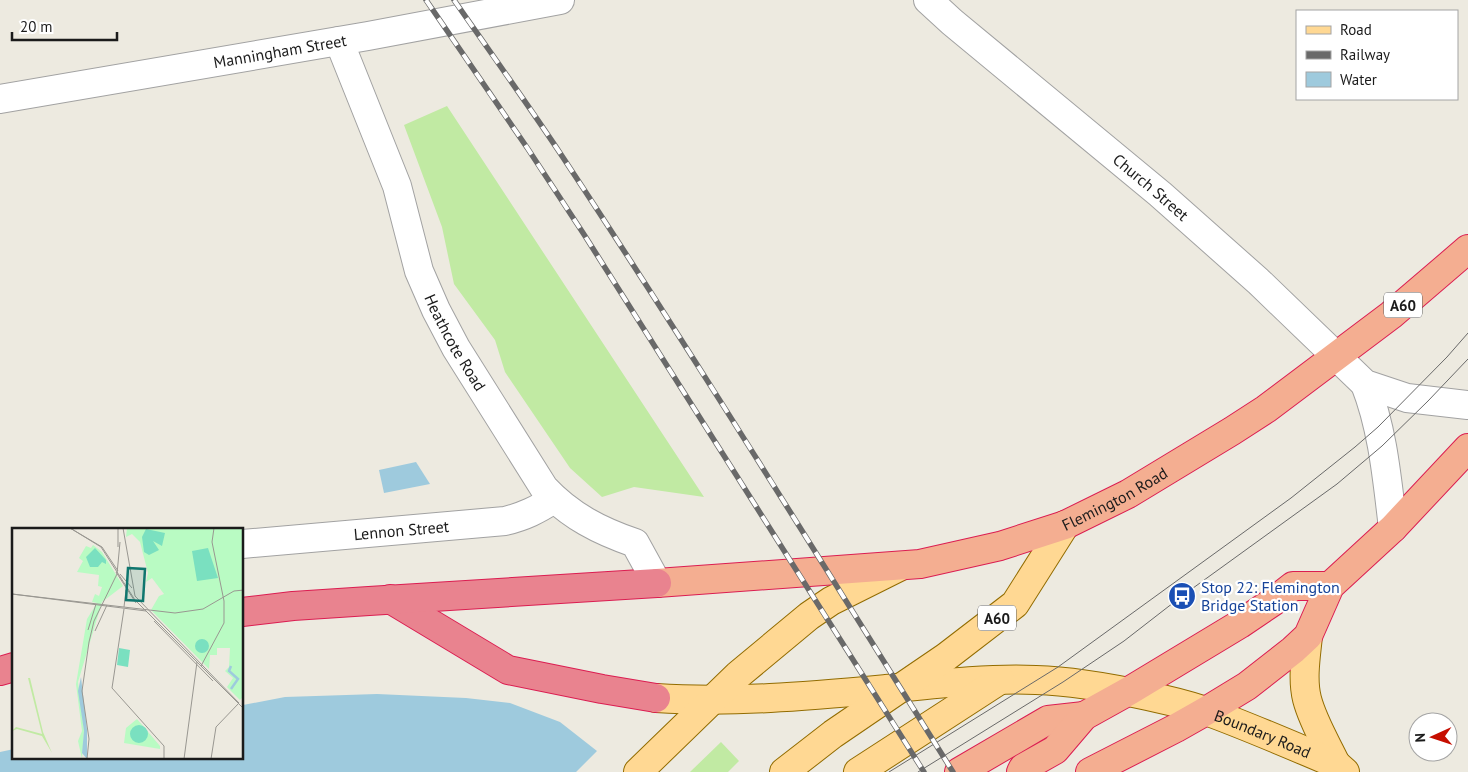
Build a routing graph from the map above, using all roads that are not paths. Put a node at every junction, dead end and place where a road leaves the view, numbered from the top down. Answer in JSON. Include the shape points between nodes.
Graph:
{"nodes":[{"id":1,"x":560,"y":0,"type":"edge"},
{"id":2,"x":928,"y":0,"type":"edge"},
{"id":3,"x":339,"y":41,"type":"junction"},
{"id":4,"x":0,"y":98,"type":"edge"},
{"id":5,"x":1468,"y":249,"type":"edge"},
{"id":6,"x":1335,"y":357,"type":"junction"},
{"id":7,"x":1365,"y":384,"type":"junction"},
{"id":8,"x":1468,"y":406,"type":"edge"},
{"id":9,"x":1468,"y":448,"type":"edge"},
{"id":10,"x":554,"y":499,"type":"junction"},
{"id":11,"x":1065,"y":525,"type":"junction"},
{"id":12,"x":1393,"y":528,"type":"junction"},
{"id":13,"x":244,"y":544,"type":"edge"},
{"id":14,"x":901,"y":566,"type":"junction"},
{"id":15,"x":657,"y":583,"type":"junction"},
{"id":16,"x":1330,"y":586,"type":"junction"},
{"id":17,"x":390,"y":600,"type":"junction"},
{"id":18,"x":244,"y":612,"type":"edge"},
{"id":19,"x":1308,"y":636,"type":"junction"},
{"id":20,"x":1000,"y":680,"type":"junction"},
{"id":21,"x":903,"y":687,"type":"junction"},
{"id":22,"x":1129,"y":692,"type":"junction"},
{"id":23,"x":656,"y":698,"type":"joint"},
{"id":24,"x":712,"y":700,"type":"junction"},
{"id":25,"x":1206,"y":711,"type":"junction"},
{"id":26,"x":1084,"y":716,"type":"junction"},
{"id":27,"x":1340,"y":768,"type":"edge"},
{"id":28,"x":638,"y":772,"type":"edge"},
{"id":29,"x":784,"y":772,"type":"edge"},
{"id":30,"x":858,"y":772,"type":"edge"},
{"id":31,"x":959,"y":772,"type":"edge"},
{"id":32,"x":1021,"y":772,"type":"edge"},
{"id":33,"x":1090,"y":772,"type":"edge"}],
"edges":[{"from":1,"to":3,"type":"street","name":"Manningham Street"},
{"from":2,"to":6,"type":"street","name":"Church Street","via":[[1160,194],[1258,280]]},
{"from":3,"to":4,"type":"street","name":"Manningham Street"},
{"from":3,"to":10,"type":"street","name":"Heathcote Road","via":[[397,186],[419,271],[436,310],[533,472]]},
{"from":5,"to":6,"type":"highway","name":"Flemington Road","number":"A60","via":[[1391,315]]},
{"from":6,"to":7,"type":"street","name":"Church Street"},
{"from":6,"to":11,"type":"highway","name":"Flemington Road","number":"A60","via":[[1232,431],[1128,494]]},
{"from":7,"to":8,"type":"street","via":[[1407,398]]},
{"from":7,"to":12,"type":"street","via":[[1381,440]]},
{"from":9,"to":12,"type":"highway"},
{"from":10,"to":13,"type":"street","name":"Lennon Street","via":[[536,511],[505,521]]},
{"from":10,"to":15,"type":"street","name":"Heathcote Road","via":[[608,533],[635,543]]},
{"from":11,"to":14,"type":"highway","via":[[974,553]]},
{"from":11,"to":21,"type":"main road","name":"Flemington Road","number":"A60","via":[[1015,604]]},
{"from":12,"to":16,"type":"highway"},
{"from":14,"to":15,"type":"highway"},
{"from":14,"to":24,"type":"main road","via":[[831,601],[809,616]]},
{"from":15,"to":17,"type":"highway"},
{"from":16,"to":19,"type":"highway"},
{"from":16,"to":22,"type":"highway","via":[[1293,586],[1248,619]]},
{"from":17,"to":18,"type":"highway"},
{"from":17,"to":23,"type":"highway","via":[[508,670]]},
{"from":19,"to":25,"type":"highway","via":[[1247,686]]},
{"from":19,"to":27,"type":"main road","via":[[1305,662],[1307,697]]},
{"from":20,"to":21,"type":"main road","name":"Boundary Road"},
{"from":20,"to":22,"type":"main road","name":"Boundary Road","via":[[1063,682]]},
{"from":20,"to":30,"type":"main road"},
{"from":21,"to":24,"type":"main road","name":"Boundary Road"},
{"from":21,"to":29,"type":"main road","name":"Flemington Road","number":"A60"},
{"from":22,"to":25,"type":"main road","name":"Boundary Road"},
{"from":22,"to":26,"type":"highway"},
{"from":23,"to":24,"type":"main road","name":"Boundary Road"},
{"from":24,"to":28,"type":"main road"},
{"from":25,"to":27,"type":"main road","name":"Boundary Road"},
{"from":25,"to":33,"type":"highway"},
{"from":26,"to":31,"type":"highway","via":[[1048,720]]},
{"from":26,"to":32,"type":"highway","via":[[1055,750]]}]}
